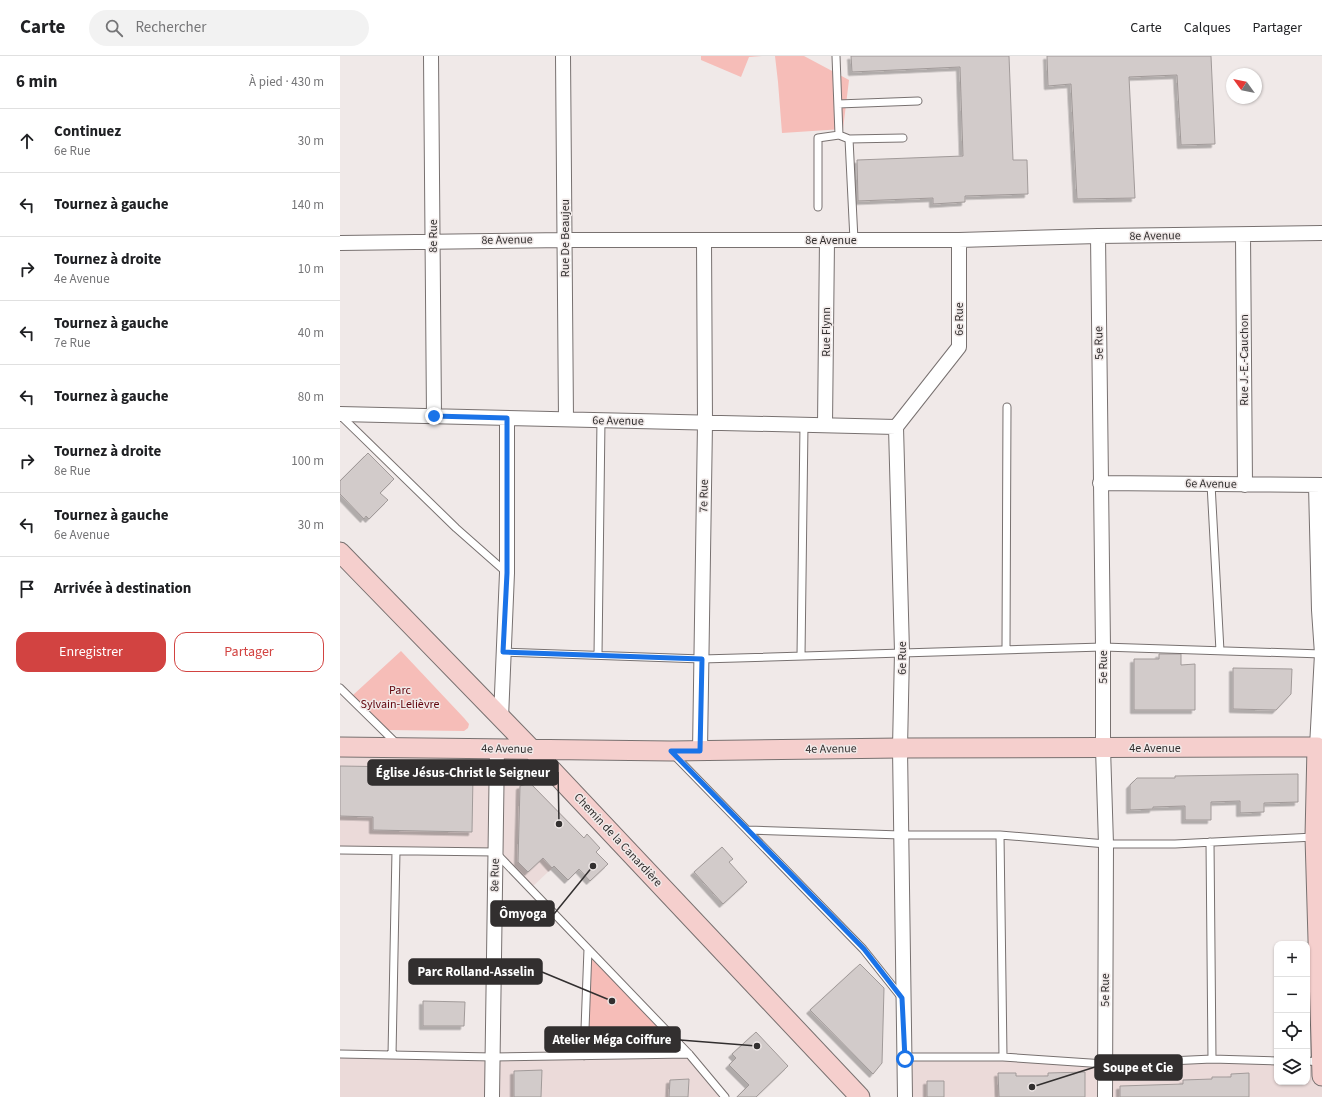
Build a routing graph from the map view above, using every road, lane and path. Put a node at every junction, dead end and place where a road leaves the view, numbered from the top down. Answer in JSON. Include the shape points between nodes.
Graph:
{"nodes":[{"id":1,"x":431,"y":56,"type":"edge"},
{"id":2,"x":563,"y":56,"type":"edge"},
{"id":3,"x":836,"y":56,"type":"edge"},
{"id":4,"x":918,"y":101,"type":"dead end"},
{"id":5,"x":838,"y":104,"type":"junction"},
{"id":6,"x":840,"y":135,"type":"junction"},
{"id":7,"x":903,"y":138,"type":"dead end"},
{"id":8,"x":849,"y":139,"type":"junction"},
{"id":9,"x":818,"y":206,"type":"dead end"},
{"id":10,"x":1322,"y":233,"type":"edge"},
{"id":11,"x":1243,"y":235,"type":"junction"},
{"id":12,"x":1098,"y":236,"type":"junction"},
{"id":13,"x":565,"y":240,"type":"junction"},
{"id":14,"x":704,"y":240,"type":"junction"},
{"id":15,"x":827,"y":240,"type":"junction"},
{"id":16,"x":854,"y":240,"type":"junction"},
{"id":17,"x":959,"y":240,"type":"junction"},
{"id":18,"x":433,"y":241,"type":"junction"},
{"id":19,"x":340,"y":243,"type":"edge"},
{"id":20,"x":1007,"y":407,"type":"dead end"},
{"id":21,"x":340,"y":415,"type":"edge"},
{"id":22,"x":434,"y":416,"type":"junction"},
{"id":23,"x":507,"y":418,"type":"junction"},
{"id":24,"x":566,"y":419,"type":"junction"},
{"id":25,"x":602,"y":420,"type":"junction"},
{"id":26,"x":705,"y":423,"type":"junction"},
{"id":27,"x":804,"y":425,"type":"junction"},
{"id":28,"x":825,"y":425,"type":"junction"},
{"id":29,"x":896,"y":427,"type":"junction"},
{"id":30,"x":1100,"y":483,"type":"junction"},
{"id":31,"x":1211,"y":484,"type":"junction"},
{"id":32,"x":1245,"y":485,"type":"junction"},
{"id":33,"x":1319,"y":485,"type":"edge"},
{"id":34,"x":340,"y":552,"type":"edge"},
{"id":35,"x":507,"y":573,"type":"junction"},
{"id":36,"x":1320,"y":610,"type":"edge"},
{"id":37,"x":1322,"y":647,"type":"edge"},
{"id":38,"x":1103,"y":648,"type":"junction"},
{"id":39,"x":1006,"y":650,"type":"junction"},
{"id":40,"x":1220,"y":651,"type":"junction"},
{"id":41,"x":503,"y":652,"type":"junction"},
{"id":42,"x":902,"y":652,"type":"junction"},
{"id":43,"x":598,"y":655,"type":"junction"},
{"id":44,"x":801,"y":656,"type":"junction"},
{"id":45,"x":702,"y":659,"type":"junction"},
{"id":46,"x":340,"y":688,"type":"edge"},
{"id":47,"x":501,"y":718,"type":"junction"},
{"id":48,"x":340,"y":747,"type":"edge"},
{"id":49,"x":1320,"y":747,"type":"edge"},
{"id":50,"x":401,"y":748,"type":"junction"},
{"id":51,"x":497,"y":748,"type":"junction"},
{"id":52,"x":900,"y":748,"type":"junction"},
{"id":53,"x":1103,"y":748,"type":"junction"},
{"id":54,"x":532,"y":749,"type":"junction"},
{"id":55,"x":671,"y":751,"type":"junction"},
{"id":56,"x":700,"y":751,"type":"junction"},
{"id":57,"x":748,"y":830,"type":"junction"},
{"id":58,"x":901,"y":835,"type":"junction"},
{"id":59,"x":1000,"y":835,"type":"junction"},
{"id":60,"x":1319,"y":837,"type":"edge"},
{"id":61,"x":1210,"y":842,"type":"junction"},
{"id":62,"x":1106,"y":844,"type":"junction"},
{"id":63,"x":340,"y":850,"type":"edge"},
{"id":64,"x":396,"y":851,"type":"junction"},
{"id":65,"x":495,"y":852,"type":"junction"},
{"id":66,"x":588,"y":948,"type":"junction"},
{"id":67,"x":902,"y":998,"type":"junction"},
{"id":68,"x":340,"y":1054,"type":"edge"},
{"id":69,"x":689,"y":1054,"type":"junction"},
{"id":70,"x":392,"y":1055,"type":"junction"},
{"id":71,"x":584,"y":1056,"type":"junction"},
{"id":72,"x":905,"y":1056,"type":"junction"},
{"id":73,"x":493,"y":1057,"type":"junction"},
{"id":74,"x":1003,"y":1057,"type":"junction"},
{"id":75,"x":1212,"y":1059,"type":"junction"},
{"id":76,"x":1274,"y":1060,"type":"edge"},
{"id":77,"x":1310,"y":1062,"type":"edge"},
{"id":78,"x":1322,"y":1062,"type":"edge"},
{"id":79,"x":1104,"y":1064,"type":"junction"},
{"id":80,"x":1322,"y":1076,"type":"edge"},
{"id":81,"x":492,"y":1097,"type":"edge"},
{"id":82,"x":725,"y":1097,"type":"edge"},
{"id":83,"x":860,"y":1097,"type":"edge"},
{"id":84,"x":905,"y":1097,"type":"edge"},
{"id":85,"x":1105,"y":1097,"type":"edge"}],
"edges":[{"from":1,"to":18,"type":"street","name":"8e Rue"},
{"from":2,"to":13,"type":"street","name":"Rue De Beaujeu"},
{"from":3,"to":5,"type":"lane"},
{"from":4,"to":5,"type":"lane"},
{"from":5,"to":6,"type":"lane"},
{"from":6,"to":8,"type":"lane"},
{"from":6,"to":9,"type":"lane","via":[[818,138]]},
{"from":7,"to":8,"type":"lane"},
{"from":8,"to":16,"type":"lane"},
{"from":10,"to":11,"type":"street","name":"8e Avenue"},
{"from":11,"to":12,"type":"street","name":"8e Avenue"},
{"from":11,"to":32,"type":"street","name":"Rue J.-E.-Cauchon"},
{"from":12,"to":17,"type":"street","name":"8e Avenue"},
{"from":12,"to":30,"type":"street","name":"5e Rue"},
{"from":13,"to":14,"type":"street","name":"8e Avenue"},
{"from":13,"to":18,"type":"street","name":"8e Avenue"},
{"from":13,"to":24,"type":"street","name":"Rue De Beaujeu"},
{"from":14,"to":15,"type":"street","name":"8e Avenue"},
{"from":14,"to":26,"type":"street","name":"7e Rue"},
{"from":15,"to":16,"type":"street","name":"8e Avenue"},
{"from":15,"to":28,"type":"street","name":"Rue Flynn"},
{"from":16,"to":17,"type":"street","name":"8e Avenue"},
{"from":17,"to":29,"type":"street","name":"6e Rue","via":[[959,347]]},
{"from":18,"to":19,"type":"street","name":"8e Avenue"},
{"from":18,"to":22,"type":"street","name":"8e Rue"},
{"from":20,"to":39,"type":"lane"},
{"from":21,"to":22,"type":"street","name":"6e Avenue"},
{"from":21,"to":35,"type":"lane","via":[[456,528]]},
{"from":22,"to":23,"type":"street","name":"6e Avenue"},
{"from":23,"to":24,"type":"street","name":"6e Avenue"},
{"from":23,"to":35,"type":"street"},
{"from":24,"to":25,"type":"street","name":"6e Avenue"},
{"from":25,"to":26,"type":"street","name":"6e Avenue"},
{"from":25,"to":43,"type":"lane"},
{"from":26,"to":27,"type":"street","name":"6e Avenue"},
{"from":26,"to":45,"type":"street","name":"7e Rue"},
{"from":27,"to":28,"type":"street","name":"6e Avenue"},
{"from":27,"to":44,"type":"lane"},
{"from":28,"to":29,"type":"street","name":"6e Avenue"},
{"from":29,"to":42,"type":"street","name":"6e Rue"},
{"from":30,"to":31,"type":"street","name":"6e Avenue"},
{"from":30,"to":38,"type":"street","name":"5e Rue"},
{"from":31,"to":32,"type":"street","name":"6e Avenue"},
{"from":31,"to":40,"type":"lane"},
{"from":32,"to":33,"type":"street","name":"6e Avenue"},
{"from":33,"to":36,"type":"street"},
{"from":34,"to":47,"type":"main road","name":"Chemin de la Canardière"},
{"from":35,"to":41,"type":"street"},
{"from":36,"to":37,"type":"street"},
{"from":37,"to":40,"type":"lane"},
{"from":37,"to":49,"type":"street"},
{"from":38,"to":39,"type":"lane"},
{"from":38,"to":40,"type":"lane"},
{"from":38,"to":53,"type":"street","name":"5e Rue"},
{"from":39,"to":42,"type":"lane"},
{"from":41,"to":43,"type":"lane"},
{"from":41,"to":47,"type":"street"},
{"from":42,"to":44,"type":"lane"},
{"from":42,"to":52,"type":"street","name":"6e Rue"},
{"from":43,"to":45,"type":"lane"},
{"from":44,"to":45,"type":"lane"},
{"from":45,"to":56,"type":"street","name":"7e Rue"},
{"from":46,"to":50,"type":"lane"},
{"from":47,"to":54,"type":"main road","name":"Chemin de la Canardière"},
{"from":48,"to":50,"type":"main road","name":"4e Avenue"},
{"from":49,"to":53,"type":"main road","name":"4e Avenue"},
{"from":49,"to":60,"type":"main road"},
{"from":50,"to":51,"type":"main road","name":"4e Avenue"},
{"from":51,"to":54,"type":"main road","name":"4e Avenue"},
{"from":51,"to":65,"type":"street","name":"8e Rue"},
{"from":52,"to":53,"type":"main road","name":"4e Avenue"},
{"from":52,"to":56,"type":"main road","name":"4e Avenue"},
{"from":52,"to":58,"type":"street","name":"6e Rue"},
{"from":53,"to":62,"type":"street","name":"5e Rue"},
{"from":54,"to":55,"type":"main road","name":"4e Avenue"},
{"from":54,"to":83,"type":"main road","name":"Chemin de la Canardière"},
{"from":55,"to":56,"type":"main road","name":"4e Avenue"},
{"from":55,"to":57,"type":"lane"},
{"from":57,"to":58,"type":"lane"},
{"from":57,"to":67,"type":"lane","via":[[864,949]]},
{"from":58,"to":59,"type":"lane"},
{"from":58,"to":67,"type":"street","name":"6e Rue"},
{"from":59,"to":62,"type":"lane"},
{"from":59,"to":74,"type":"lane"},
{"from":60,"to":61,"type":"lane"},
{"from":60,"to":78,"type":"main road"},
{"from":61,"to":62,"type":"lane"},
{"from":61,"to":75,"type":"lane"},
{"from":62,"to":79,"type":"street","name":"5e Rue"},
{"from":63,"to":64,"type":"lane"},
{"from":64,"to":65,"type":"lane"},
{"from":64,"to":70,"type":"lane"},
{"from":65,"to":66,"type":"lane"},
{"from":65,"to":73,"type":"street","name":"8e Rue"},
{"from":66,"to":69,"type":"lane"},
{"from":66,"to":71,"type":"lane"},
{"from":67,"to":72,"type":"street","name":"6e Rue"},
{"from":68,"to":70,"type":"lane"},
{"from":69,"to":71,"type":"lane"},
{"from":69,"to":82,"type":"lane"},
{"from":70,"to":73,"type":"lane"},
{"from":71,"to":73,"type":"lane"},
{"from":72,"to":74,"type":"lane"},
{"from":72,"to":84,"type":"street","name":"6e Rue"},
{"from":73,"to":81,"type":"street","name":"8e Rue"},
{"from":74,"to":79,"type":"lane"},
{"from":75,"to":76,"type":"lane"},
{"from":75,"to":79,"type":"lane"},
{"from":77,"to":78,"type":"lane"},
{"from":78,"to":80,"type":"main road"},
{"from":79,"to":85,"type":"street","name":"5e Rue"}]}
